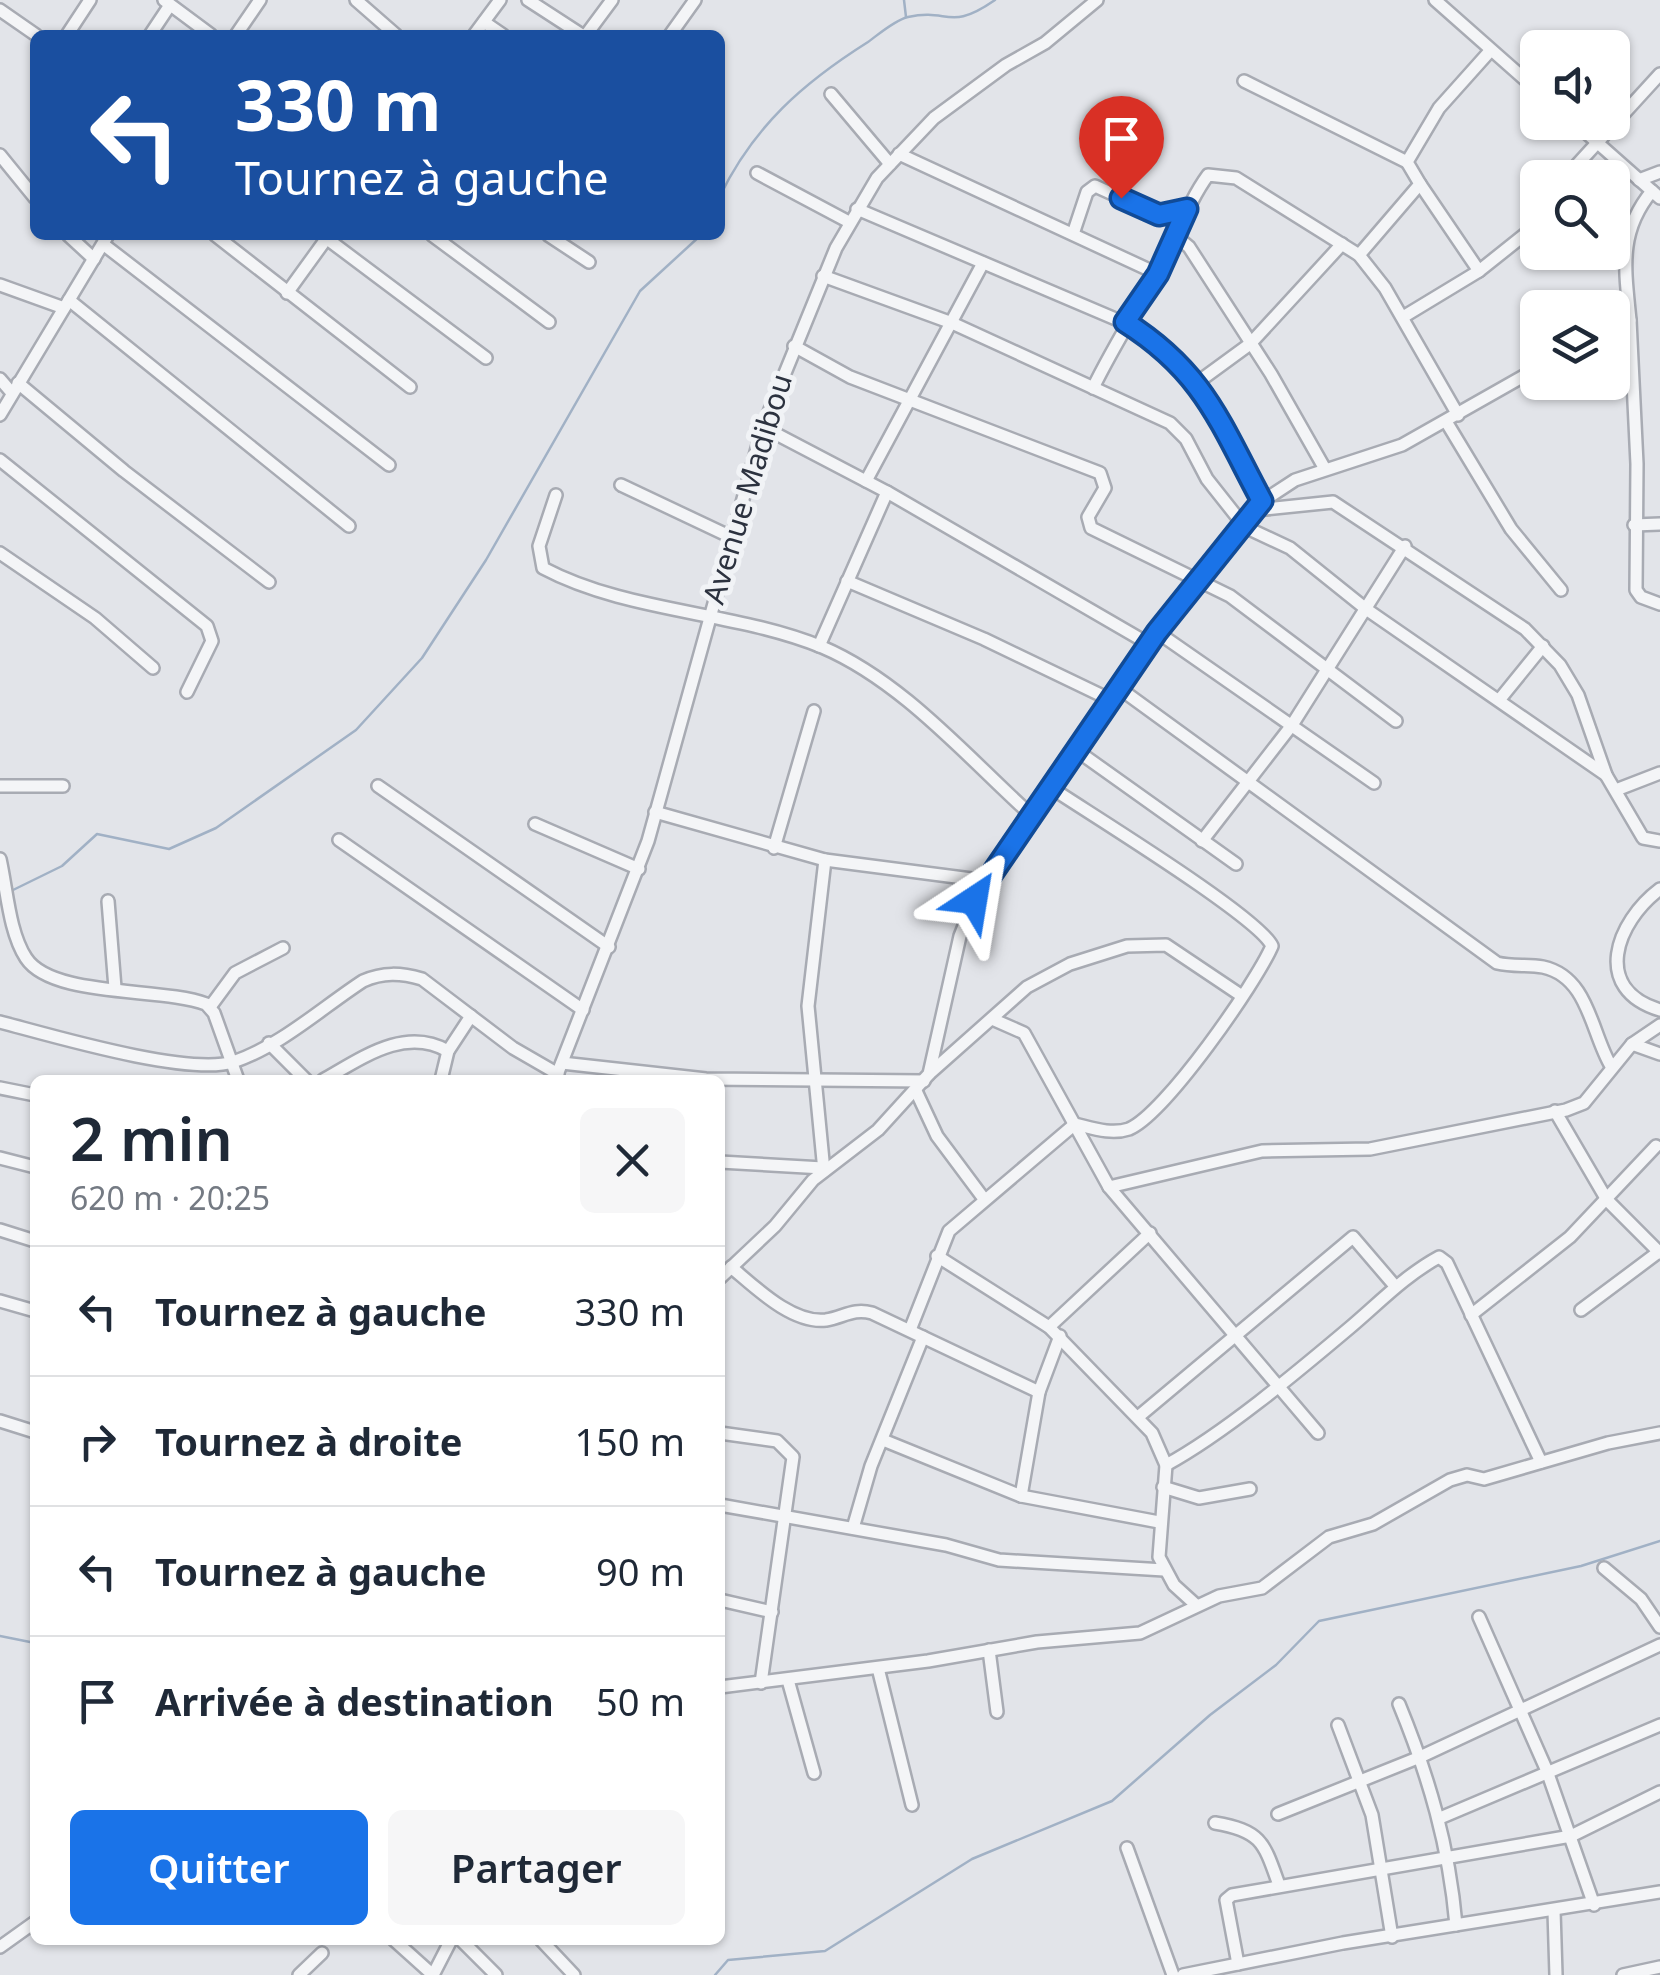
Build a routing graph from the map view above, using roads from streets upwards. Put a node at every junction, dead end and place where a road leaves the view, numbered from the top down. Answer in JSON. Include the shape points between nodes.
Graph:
{"nodes":[{"id":1,"x":90,"y":0,"type":"edge"},
{"id":2,"x":260,"y":0,"type":"edge"},
{"id":3,"x":356,"y":0,"type":"edge"},
{"id":4,"x":500,"y":0,"type":"edge"},
{"id":5,"x":612,"y":0,"type":"edge"},
{"id":6,"x":695,"y":0,"type":"edge"},
{"id":7,"x":1097,"y":0,"type":"edge"},
{"id":8,"x":1435,"y":0,"type":"edge"},
{"id":9,"x":530,"y":1,"type":"edge"},
{"id":10,"x":168,"y":2,"type":"edge"},
{"id":11,"x":0,"y":10,"type":"edge"},
{"id":12,"x":484,"y":22,"type":"junction"},
{"id":13,"x":70,"y":30,"type":"edge"},
{"id":14,"x":153,"y":30,"type":"edge"},
{"id":15,"x":204,"y":30,"type":"edge"},
{"id":16,"x":239,"y":30,"type":"edge"},
{"id":17,"x":390,"y":30,"type":"edge"},
{"id":18,"x":478,"y":30,"type":"edge"},
{"id":19,"x":496,"y":30,"type":"edge"},
{"id":20,"x":576,"y":30,"type":"edge"},
{"id":21,"x":588,"y":30,"type":"edge"},
{"id":22,"x":674,"y":30,"type":"edge"},
{"id":23,"x":30,"y":31,"type":"edge"},
{"id":24,"x":1490,"y":51,"type":"junction"},
{"id":25,"x":1660,"y":74,"type":"edge"},
{"id":26,"x":1520,"y":76,"type":"edge"},
{"id":27,"x":1244,"y":81,"type":"dead end"},
{"id":28,"x":831,"y":94,"type":"dead end"},
{"id":29,"x":1596,"y":141,"type":"junction"},
{"id":30,"x":0,"y":155,"type":"edge"},
{"id":31,"x":894,"y":159,"type":"junction"},
{"id":32,"x":1580,"y":160,"type":"edge"},
{"id":33,"x":1407,"y":162,"type":"junction"},
{"id":34,"x":1660,"y":172,"type":"edge"},
{"id":35,"x":757,"y":173,"type":"dead end"},
{"id":36,"x":1640,"y":180,"type":"junction"},
{"id":37,"x":1420,"y":184,"type":"junction"},
{"id":38,"x":30,"y":192,"type":"edge"},
{"id":39,"x":1656,"y":194,"type":"edge"},
{"id":40,"x":857,"y":208,"type":"junction"},
{"id":41,"x":1187,"y":209,"type":"junction"},
{"id":42,"x":849,"y":222,"type":"junction"},
{"id":43,"x":1073,"y":234,"type":"junction"},
{"id":44,"x":1177,"y":237,"type":"junction"},
{"id":45,"x":1520,"y":238,"type":"edge"},
{"id":46,"x":74,"y":240,"type":"edge"},
{"id":47,"x":105,"y":240,"type":"edge"},
{"id":48,"x":107,"y":240,"type":"edge"},
{"id":49,"x":220,"y":240,"type":"edge"},
{"id":50,"x":323,"y":240,"type":"edge"},
{"id":51,"x":331,"y":240,"type":"edge"},
{"id":52,"x":439,"y":240,"type":"edge"},
{"id":53,"x":556,"y":240,"type":"edge"},
{"id":54,"x":1342,"y":244,"type":"junction"},
{"id":55,"x":1359,"y":255,"type":"junction"},
{"id":56,"x":94,"y":258,"type":"junction"},
{"id":57,"x":589,"y":262,"type":"dead end"},
{"id":58,"x":983,"y":263,"type":"junction"},
{"id":59,"x":1479,"y":271,"type":"junction"},
{"id":60,"x":1158,"y":274,"type":"junction"},
{"id":61,"x":823,"y":276,"type":"junction"},
{"id":62,"x":0,"y":285,"type":"edge"},
{"id":63,"x":1627,"y":290,"type":"edge"},
{"id":64,"x":287,"y":293,"type":"junction"},
{"id":65,"x":66,"y":304,"type":"junction"},
{"id":66,"x":1402,"y":316,"type":"junction"},
{"id":67,"x":1630,"y":320,"type":"edge"},
{"id":68,"x":549,"y":322,"type":"dead end"},
{"id":69,"x":1125,"y":322,"type":"junction"},
{"id":70,"x":952,"y":323,"type":"junction"},
{"id":71,"x":1250,"y":344,"type":"junction"},
{"id":72,"x":794,"y":346,"type":"junction"},
{"id":73,"x":486,"y":358,"type":"dead end"},
{"id":74,"x":0,"y":379,"type":"edge"},
{"id":75,"x":1520,"y":379,"type":"edge"},
{"id":76,"x":1198,"y":382,"type":"junction"},
{"id":77,"x":410,"y":387,"type":"dead end"},
{"id":78,"x":15,"y":388,"type":"junction"},
{"id":79,"x":1093,"y":388,"type":"junction"},
{"id":80,"x":912,"y":400,"type":"junction"},
{"id":81,"x":0,"y":416,"type":"edge"},
{"id":82,"x":1452,"y":419,"type":"junction"},
{"id":83,"x":763,"y":427,"type":"junction"},
{"id":84,"x":0,"y":460,"type":"edge"},
{"id":85,"x":389,"y":465,"type":"dead end"},
{"id":86,"x":1325,"y":469,"type":"junction"},
{"id":87,"x":866,"y":480,"type":"junction"},
{"id":88,"x":621,"y":485,"type":"dead end"},
{"id":89,"x":886,"y":492,"type":"junction"},
{"id":90,"x":556,"y":495,"type":"dead end"},
{"id":91,"x":1259,"y":506,"type":"junction"},
{"id":92,"x":1660,"y":524,"type":"edge"},
{"id":93,"x":1634,"y":525,"type":"junction"},
{"id":94,"x":348,"y":526,"type":"dead end"},
{"id":95,"x":1244,"y":526,"type":"junction"},
{"id":96,"x":732,"y":537,"type":"junction"},
{"id":97,"x":1405,"y":546,"type":"junction"},
{"id":98,"x":0,"y":552,"type":"edge"},
{"id":99,"x":1202,"y":580,"type":"junction"},
{"id":100,"x":269,"y":582,"type":"dead end"},
{"id":101,"x":847,"y":582,"type":"junction"},
{"id":102,"x":1562,"y":590,"type":"dead end"},
{"id":103,"x":1660,"y":604,"type":"edge"},
{"id":104,"x":1366,"y":609,"type":"junction"},
{"id":105,"x":708,"y":617,"type":"junction"},
{"id":106,"x":1157,"y":632,"type":"junction"},
{"id":107,"x":1149,"y":644,"type":"junction"},
{"id":108,"x":819,"y":646,"type":"junction"},
{"id":109,"x":1543,"y":646,"type":"junction"},
{"id":110,"x":1326,"y":666,"type":"junction"},
{"id":111,"x":154,"y":668,"type":"dead end"},
{"id":112,"x":1120,"y":688,"type":"junction"},
{"id":113,"x":187,"y":692,"type":"dead end"},
{"id":114,"x":1500,"y":699,"type":"junction"},
{"id":115,"x":1112,"y":700,"type":"junction"},
{"id":116,"x":814,"y":711,"type":"dead end"},
{"id":117,"x":1396,"y":721,"type":"dead end"},
{"id":118,"x":1292,"y":725,"type":"junction"},
{"id":119,"x":1076,"y":750,"type":"junction"},
{"id":120,"x":1660,"y":773,"type":"edge"},
{"id":121,"x":1606,"y":775,"type":"junction"},
{"id":122,"x":1245,"y":783,"type":"junction"},
{"id":123,"x":1374,"y":784,"type":"dead end"},
{"id":124,"x":0,"y":786,"type":"edge"},
{"id":125,"x":63,"y":786,"type":"dead end"},
{"id":126,"x":378,"y":786,"type":"dead end"},
{"id":127,"x":1050,"y":787,"type":"junction"},
{"id":128,"x":1616,"y":790,"type":"junction"},
{"id":129,"x":655,"y":812,"type":"junction"},
{"id":130,"x":1030,"y":814,"type":"junction"},
{"id":131,"x":535,"y":824,"type":"dead end"},
{"id":132,"x":339,"y":840,"type":"dead end"},
{"id":133,"x":1660,"y":841,"type":"edge"},
{"id":134,"x":1202,"y":842,"type":"junction"},
{"id":135,"x":774,"y":848,"type":"junction"},
{"id":136,"x":0,"y":860,"type":"edge"},
{"id":137,"x":825,"y":860,"type":"junction"},
{"id":138,"x":1236,"y":864,"type":"dead end"},
{"id":139,"x":639,"y":869,"type":"junction"},
{"id":140,"x":986,"y":881,"type":"junction"},
{"id":141,"x":1660,"y":889,"type":"edge"},
{"id":142,"x":108,"y":901,"type":"dead end"},
{"id":143,"x":609,"y":947,"type":"junction"},
{"id":144,"x":283,"y":948,"type":"dead end"},
{"id":145,"x":115,"y":988,"type":"junction"},
{"id":146,"x":1242,"y":996,"type":"junction"},
{"id":147,"x":210,"y":1007,"type":"junction"},
{"id":148,"x":582,"y":1010,"type":"junction"},
{"id":149,"x":1660,"y":1010,"type":"edge"},
{"id":150,"x":471,"y":1016,"type":"junction"},
{"id":151,"x":992,"y":1020,"type":"junction"},
{"id":152,"x":0,"y":1022,"type":"edge"},
{"id":153,"x":1660,"y":1025,"type":"edge"},
{"id":154,"x":269,"y":1043,"type":"junction"},
{"id":155,"x":1632,"y":1044,"type":"junction"},
{"id":156,"x":448,"y":1051,"type":"junction"},
{"id":157,"x":1660,"y":1054,"type":"edge"},
{"id":158,"x":234,"y":1062,"type":"junction"},
{"id":159,"x":1610,"y":1066,"type":"junction"},
{"id":160,"x":558,"y":1072,"type":"edge"},
{"id":161,"x":237,"y":1075,"type":"edge"},
{"id":162,"x":301,"y":1075,"type":"edge"},
{"id":163,"x":334,"y":1075,"type":"edge"},
{"id":164,"x":443,"y":1075,"type":"edge"},
{"id":165,"x":640,"y":1075,"type":"edge"},
{"id":166,"x":725,"y":1078,"type":"edge"},
{"id":167,"x":814,"y":1081,"type":"junction"},
{"id":168,"x":923,"y":1082,"type":"junction"},
{"id":169,"x":0,"y":1088,"type":"edge"},
{"id":170,"x":30,"y":1094,"type":"edge"},
{"id":171,"x":1555,"y":1111,"type":"junction"},
{"id":172,"x":1075,"y":1124,"type":"junction"},
{"id":173,"x":1656,"y":1146,"type":"dead end"},
{"id":174,"x":0,"y":1158,"type":"edge"},
{"id":175,"x":725,"y":1162,"type":"edge"},
{"id":176,"x":30,"y":1165,"type":"edge"},
{"id":177,"x":823,"y":1169,"type":"junction"},
{"id":178,"x":1109,"y":1187,"type":"junction"},
{"id":179,"x":984,"y":1199,"type":"junction"},
{"id":180,"x":1608,"y":1200,"type":"junction"},
{"id":181,"x":0,"y":1230,"type":"edge"},
{"id":182,"x":1150,"y":1233,"type":"junction"},
{"id":183,"x":30,"y":1239,"type":"edge"},
{"id":184,"x":1660,"y":1252,"type":"edge"},
{"id":185,"x":937,"y":1256,"type":"junction"},
{"id":186,"x":731,"y":1267,"type":"junction"},
{"id":187,"x":725,"y":1273,"type":"edge"},
{"id":188,"x":1396,"y":1286,"type":"junction"},
{"id":189,"x":0,"y":1301,"type":"edge"},
{"id":190,"x":30,"y":1310,"type":"edge"},
{"id":191,"x":1581,"y":1310,"type":"dead end"},
{"id":192,"x":1471,"y":1315,"type":"junction"},
{"id":193,"x":1049,"y":1327,"type":"junction"},
{"id":194,"x":910,"y":1330,"type":"junction"},
{"id":195,"x":1237,"y":1335,"type":"junction"},
{"id":196,"x":1060,"y":1336,"type":"junction"},
{"id":197,"x":923,"y":1337,"type":"junction"},
{"id":198,"x":1276,"y":1384,"type":"junction"},
{"id":199,"x":1039,"y":1392,"type":"junction"},
{"id":200,"x":1138,"y":1418,"type":"junction"},
{"id":201,"x":0,"y":1422,"type":"edge"},
{"id":202,"x":30,"y":1431,"type":"edge"},
{"id":203,"x":725,"y":1433,"type":"edge"},
{"id":204,"x":1318,"y":1433,"type":"dead end"},
{"id":205,"x":1660,"y":1433,"type":"edge"},
{"id":206,"x":883,"y":1440,"type":"junction"},
{"id":207,"x":1542,"y":1462,"type":"junction"},
{"id":208,"x":1166,"y":1466,"type":"junction"},
{"id":209,"x":1164,"y":1487,"type":"junction"},
{"id":210,"x":1250,"y":1490,"type":"dead end"},
{"id":211,"x":1021,"y":1496,"type":"junction"},
{"id":212,"x":725,"y":1506,"type":"edge"},
{"id":213,"x":788,"y":1515,"type":"junction"},
{"id":214,"x":1159,"y":1522,"type":"junction"},
{"id":215,"x":853,"y":1528,"type":"junction"},
{"id":216,"x":1604,"y":1568,"type":"dead end"},
{"id":217,"x":1164,"y":1570,"type":"junction"},
{"id":218,"x":725,"y":1601,"type":"edge"},
{"id":219,"x":1196,"y":1605,"type":"junction"},
{"id":220,"x":772,"y":1612,"type":"junction"},
{"id":221,"x":1480,"y":1617,"type":"dead end"},
{"id":222,"x":1660,"y":1627,"type":"edge"},
{"id":223,"x":1660,"y":1646,"type":"edge"},
{"id":224,"x":989,"y":1650,"type":"junction"},
{"id":225,"x":878,"y":1668,"type":"junction"},
{"id":226,"x":788,"y":1680,"type":"junction"},
{"id":227,"x":761,"y":1684,"type":"junction"},
{"id":228,"x":725,"y":1687,"type":"edge"},
{"id":229,"x":1399,"y":1704,"type":"dead end"},
{"id":230,"x":1520,"y":1710,"type":"junction"},
{"id":231,"x":998,"y":1712,"type":"dead end"},
{"id":232,"x":1338,"y":1725,"type":"dead end"},
{"id":233,"x":1660,"y":1726,"type":"edge"},
{"id":234,"x":1420,"y":1757,"type":"junction"},
{"id":235,"x":1547,"y":1771,"type":"junction"},
{"id":236,"x":814,"y":1773,"type":"dead end"},
{"id":237,"x":1361,"y":1780,"type":"junction"},
{"id":238,"x":1660,"y":1792,"type":"edge"},
{"id":239,"x":912,"y":1806,"type":"dead end"},
{"id":240,"x":1278,"y":1814,"type":"dead end"},
{"id":241,"x":1440,"y":1818,"type":"junction"},
{"id":242,"x":1216,"y":1824,"type":"dead end"},
{"id":243,"x":1571,"y":1836,"type":"junction"},
{"id":244,"x":1127,"y":1848,"type":"dead end"},
{"id":245,"x":1450,"y":1859,"type":"junction"},
{"id":246,"x":1384,"y":1869,"type":"junction"},
{"id":247,"x":1278,"y":1885,"type":"junction"},
{"id":248,"x":1660,"y":1892,"type":"edge"},
{"id":249,"x":1594,"y":1905,"type":"junction"},
{"id":250,"x":1554,"y":1911,"type":"junction"},
{"id":251,"x":1456,"y":1925,"type":"junction"},
{"id":252,"x":30,"y":1926,"type":"edge"},
{"id":253,"x":1392,"y":1937,"type":"junction"},
{"id":254,"x":400,"y":1945,"type":"edge"},
{"id":255,"x":448,"y":1945,"type":"edge"},
{"id":256,"x":465,"y":1945,"type":"edge"},
{"id":257,"x":546,"y":1945,"type":"edge"},
{"id":258,"x":0,"y":1947,"type":"edge"},
{"id":259,"x":322,"y":1954,"type":"dead end"},
{"id":260,"x":1238,"y":1964,"type":"junction"},
{"id":261,"x":1660,"y":1968,"type":"edge"},
{"id":262,"x":300,"y":1975,"type":"edge"},
{"id":263,"x":433,"y":1975,"type":"edge"},
{"id":264,"x":496,"y":1975,"type":"edge"},
{"id":265,"x":574,"y":1975,"type":"edge"},
{"id":266,"x":1173,"y":1975,"type":"edge"},
{"id":267,"x":1187,"y":1975,"type":"edge"},
{"id":268,"x":1556,"y":1975,"type":"edge"},
{"id":269,"x":1624,"y":1975,"type":"edge"}],
"edges":[{"from":1,"to":13,"type":"street"},
{"from":2,"to":16,"type":"street"},
{"from":3,"to":17,"type":"street"},
{"from":4,"to":12,"type":"street"},
{"from":5,"to":21,"type":"street"},
{"from":6,"to":22,"type":"street"},
{"from":7,"to":31,"type":"street","name":"Avenue Madibou","via":[[1045,44],[934,118]]},
{"from":8,"to":24,"type":"street"},
{"from":9,"to":20,"type":"street"},
{"from":10,"to":14,"type":"street"},
{"from":10,"to":15,"type":"street"},
{"from":11,"to":23,"type":"street"},
{"from":12,"to":18,"type":"street"},
{"from":12,"to":19,"type":"street"},
{"from":24,"to":26,"type":"street"},
{"from":24,"to":33,"type":"street","via":[[1438,108]]},
{"from":25,"to":29,"type":"street"},
{"from":27,"to":33,"type":"street"},
{"from":28,"to":31,"type":"street"},
{"from":29,"to":32,"type":"street"},
{"from":29,"to":36,"type":"street"},
{"from":30,"to":38,"type":"street"},
{"from":31,"to":40,"type":"street","name":"Avenue Madibou"},
{"from":31,"to":43,"type":"street"},
{"from":33,"to":37,"type":"street"},
{"from":34,"to":36,"type":"street"},
{"from":35,"to":42,"type":"street"},
{"from":36,"to":39,"type":"street"},
{"from":37,"to":55,"type":"street"},
{"from":37,"to":59,"type":"street"},
{"from":39,"to":63,"type":"street","via":[[1636,211],[1627,233]]},
{"from":40,"to":42,"type":"street","name":"Avenue Madibou"},
{"from":40,"to":58,"type":"street"},
{"from":41,"to":43,"type":"street","via":[[1159,215],[1095,186]]},
{"from":41,"to":44,"type":"street"},
{"from":41,"to":54,"type":"street","via":[[1208,175],[1222,173]]},
{"from":42,"to":61,"type":"street","name":"Avenue Madibou"},
{"from":43,"to":60,"type":"street"},
{"from":44,"to":60,"type":"street"},
{"from":44,"to":71,"type":"street"},
{"from":45,"to":59,"type":"street"},
{"from":46,"to":56,"type":"street"},
{"from":47,"to":56,"type":"street"},
{"from":48,"to":85,"type":"street"},
{"from":49,"to":64,"type":"street"},
{"from":50,"to":64,"type":"street"},
{"from":51,"to":73,"type":"street"},
{"from":52,"to":68,"type":"street"},
{"from":53,"to":57,"type":"street"},
{"from":54,"to":55,"type":"street"},
{"from":54,"to":71,"type":"street"},
{"from":55,"to":66,"type":"street"},
{"from":56,"to":65,"type":"street"},
{"from":58,"to":69,"type":"street"},
{"from":58,"to":70,"type":"street"},
{"from":59,"to":66,"type":"street"},
{"from":60,"to":69,"type":"street"},
{"from":61,"to":70,"type":"street"},
{"from":61,"to":72,"type":"street","name":"Avenue Madibou"},
{"from":62,"to":65,"type":"street"},
{"from":64,"to":77,"type":"street"},
{"from":65,"to":78,"type":"street"},
{"from":65,"to":94,"type":"street"},
{"from":66,"to":82,"type":"street"},
{"from":67,"to":93,"type":"street"},
{"from":69,"to":76,"type":"street"},
{"from":69,"to":79,"type":"street"},
{"from":70,"to":79,"type":"street"},
{"from":70,"to":80,"type":"street"},
{"from":71,"to":76,"type":"street"},
{"from":71,"to":86,"type":"street"},
{"from":72,"to":80,"type":"street"},
{"from":72,"to":83,"type":"street","name":"Avenue Madibou"},
{"from":74,"to":78,"type":"street"},
{"from":75,"to":82,"type":"street"},
{"from":76,"to":91,"type":"street"},
{"from":78,"to":81,"type":"street"},
{"from":78,"to":100,"type":"street"},
{"from":79,"to":95,"type":"street","via":[[1170,422]]},
{"from":80,"to":87,"type":"street"},
{"from":80,"to":99,"type":"street","via":[[1100,474],[1105,488],[1088,517],[1090,528]]},
{"from":82,"to":86,"type":"street","via":[[1402,446]]},
{"from":82,"to":102,"type":"street","via":[[1511,529]]},
{"from":83,"to":87,"type":"street"},
{"from":83,"to":96,"type":"street","name":"Avenue Madibou"},
{"from":84,"to":113,"type":"street","via":[[208,626],[212,641]]},
{"from":86,"to":91,"type":"street","via":[[1295,480]]},
{"from":87,"to":89,"type":"street"},
{"from":88,"to":96,"type":"street"},
{"from":89,"to":101,"type":"street"},
{"from":89,"to":107,"type":"street"},
{"from":90,"to":105,"type":"street","via":[[539,546],[544,568]]},
{"from":91,"to":95,"type":"street"},
{"from":91,"to":97,"type":"street","via":[[1333,502]]},
{"from":92,"to":93,"type":"street"},
{"from":93,"to":103,"type":"street","via":[[1636,590]]},
{"from":95,"to":99,"type":"street"},
{"from":95,"to":104,"type":"street","via":[[1290,548]]},
{"from":96,"to":105,"type":"street","name":"Avenue Madibou"},
{"from":97,"to":104,"type":"street"},
{"from":97,"to":109,"type":"street"},
{"from":98,"to":111,"type":"street"},
{"from":99,"to":106,"type":"street"},
{"from":99,"to":110,"type":"street"},
{"from":101,"to":108,"type":"street"},
{"from":101,"to":115,"type":"street"},
{"from":104,"to":110,"type":"street"},
{"from":104,"to":114,"type":"street"},
{"from":105,"to":108,"type":"street"},
{"from":105,"to":129,"type":"street","name":"Avenue Madibou"},
{"from":106,"to":107,"type":"street"},
{"from":106,"to":118,"type":"street"},
{"from":107,"to":112,"type":"street"},
{"from":108,"to":130,"type":"street","via":[[872,675]]},
{"from":109,"to":114,"type":"street"},
{"from":109,"to":121,"type":"street","via":[[1578,695]]},
{"from":110,"to":117,"type":"street"},
{"from":110,"to":118,"type":"street"},
{"from":112,"to":115,"type":"street"},
{"from":112,"to":122,"type":"street"},
{"from":114,"to":121,"type":"street"},
{"from":115,"to":119,"type":"street"},
{"from":116,"to":135,"type":"street"},
{"from":118,"to":122,"type":"street"},
{"from":118,"to":123,"type":"street"},
{"from":119,"to":127,"type":"street"},
{"from":119,"to":134,"type":"street"},
{"from":120,"to":128,"type":"street"},
{"from":121,"to":128,"type":"street"},
{"from":122,"to":134,"type":"street"},
{"from":122,"to":159,"type":"street","via":[[1497,963],[1544,967],[1570,981],[1587,1005]]},
{"from":124,"to":125,"type":"street"},
{"from":126,"to":143,"type":"street"},
{"from":127,"to":130,"type":"street"},
{"from":127,"to":146,"type":"street","via":[[1266,934],[1272,946]]},
{"from":128,"to":133,"type":"street","via":[[1643,838]]},
{"from":129,"to":135,"type":"street"},
{"from":129,"to":139,"type":"street","name":"Avenue Madibou"},
{"from":130,"to":140,"type":"street"},
{"from":131,"to":139,"type":"street"},
{"from":132,"to":148,"type":"street"},
{"from":134,"to":138,"type":"street"},
{"from":135,"to":137,"type":"street"},
{"from":136,"to":145,"type":"street","via":[[28,962],[52,978]]},
{"from":137,"to":140,"type":"street"},
{"from":137,"to":167,"type":"street","via":[[808,979]]},
{"from":139,"to":143,"type":"street","name":"Avenue Madibou"},
{"from":140,"to":168,"type":"street","via":[[960,936]]},
{"from":141,"to":149,"type":"street","via":[[1625,926],[1616,952],[1618,975],[1630,992]]},
{"from":142,"to":145,"type":"street"},
{"from":143,"to":148,"type":"street","name":"Avenue Madibou"},
{"from":144,"to":147,"type":"street","via":[[235,973]]},
{"from":145,"to":147,"type":"street"},
{"from":146,"to":151,"type":"street","via":[[1166,944],[1143,943],[1046,975]]},
{"from":146,"to":172,"type":"street","via":[[1179,1082],[1138,1124],[1114,1132]]},
{"from":147,"to":158,"type":"street"},
{"from":148,"to":160,"type":"street","name":"Avenue Madibou"},
{"from":150,"to":154,"type":"street","via":[[422,979],[375,976]]},
{"from":150,"to":156,"type":"street"},
{"from":150,"to":160,"type":"street"},
{"from":151,"to":168,"type":"street"},
{"from":151,"to":172,"type":"street","via":[[1024,1033]]},
{"from":152,"to":158,"type":"street","via":[[132,1054]]},
{"from":153,"to":155,"type":"street"},
{"from":154,"to":158,"type":"street"},
{"from":154,"to":162,"type":"street"},
{"from":155,"to":157,"type":"street"},
{"from":155,"to":159,"type":"street"},
{"from":156,"to":163,"type":"street","via":[[407,1040]]},
{"from":156,"to":164,"type":"street"},
{"from":158,"to":161,"type":"street"},
{"from":159,"to":171,"type":"street","via":[[1584,1103]]},
{"from":160,"to":165,"type":"street"},
{"from":166,"to":167,"type":"street"},
{"from":167,"to":168,"type":"street"},
{"from":167,"to":177,"type":"street"},
{"from":168,"to":177,"type":"street","via":[[878,1130]]},
{"from":168,"to":179,"type":"street","via":[[937,1136]]},
{"from":169,"to":170,"type":"street"},
{"from":171,"to":178,"type":"street","via":[[1370,1149],[1262,1150]]},
{"from":171,"to":180,"type":"street"},
{"from":172,"to":178,"type":"street"},
{"from":172,"to":179,"type":"street"},
{"from":173,"to":180,"type":"street"},
{"from":174,"to":176,"type":"street"},
{"from":175,"to":177,"type":"street"},
{"from":177,"to":186,"type":"street"},
{"from":178,"to":182,"type":"street"},
{"from":179,"to":185,"type":"street","via":[[950,1231]]},
{"from":180,"to":184,"type":"street"},
{"from":180,"to":192,"type":"street"},
{"from":181,"to":183,"type":"street"},
{"from":182,"to":193,"type":"street"},
{"from":182,"to":195,"type":"street"},
{"from":184,"to":191,"type":"street"},
{"from":185,"to":193,"type":"street"},
{"from":185,"to":194,"type":"street"},
{"from":186,"to":187,"type":"street"},
{"from":186,"to":194,"type":"street","via":[[777,1303],[814,1319],[860,1310]]},
{"from":188,"to":192,"type":"street","via":[[1444,1259]]},
{"from":188,"to":195,"type":"street","via":[[1352,1237]]},
{"from":188,"to":198,"type":"street"},
{"from":189,"to":190,"type":"street"},
{"from":192,"to":207,"type":"street"},
{"from":193,"to":196,"type":"street"},
{"from":194,"to":197,"type":"street"},
{"from":195,"to":198,"type":"street"},
{"from":195,"to":200,"type":"street"},
{"from":196,"to":199,"type":"street"},
{"from":196,"to":200,"type":"street"},
{"from":197,"to":199,"type":"street"},
{"from":197,"to":206,"type":"street"},
{"from":198,"to":204,"type":"street"},
{"from":198,"to":208,"type":"street"},
{"from":199,"to":211,"type":"street"},
{"from":200,"to":208,"type":"street"},
{"from":201,"to":202,"type":"street"},
{"from":203,"to":213,"type":"street","via":[[788,1448],[795,1468]]},
{"from":205,"to":207,"type":"street"},
{"from":206,"to":211,"type":"street"},
{"from":206,"to":215,"type":"street"},
{"from":207,"to":219,"type":"street","via":[[1450,1480],[1373,1524],[1329,1537],[1262,1588]]},
{"from":208,"to":209,"type":"street"},
{"from":209,"to":210,"type":"street","via":[[1199,1498]]},
{"from":209,"to":214,"type":"street"},
{"from":211,"to":214,"type":"street"},
{"from":212,"to":213,"type":"street"},
{"from":213,"to":215,"type":"street"},
{"from":213,"to":220,"type":"street"},
{"from":214,"to":217,"type":"street"},
{"from":215,"to":217,"type":"street","via":[[999,1560]]},
{"from":216,"to":222,"type":"street","via":[[1641,1599]]},
{"from":217,"to":219,"type":"street"},
{"from":218,"to":220,"type":"street"},
{"from":219,"to":224,"type":"street","via":[[1140,1632]]},
{"from":220,"to":227,"type":"street"},
{"from":221,"to":230,"type":"street"},
{"from":223,"to":230,"type":"street"},
{"from":224,"to":225,"type":"street"},
{"from":224,"to":231,"type":"street"},
{"from":225,"to":226,"type":"street"},
{"from":225,"to":239,"type":"street"},
{"from":226,"to":227,"type":"street"},
{"from":226,"to":236,"type":"street"},
{"from":227,"to":228,"type":"street"},
{"from":229,"to":234,"type":"street"},
{"from":230,"to":234,"type":"street"},
{"from":230,"to":235,"type":"street"},
{"from":232,"to":237,"type":"street"},
{"from":233,"to":235,"type":"street"},
{"from":234,"to":237,"type":"street"},
{"from":234,"to":241,"type":"street"},
{"from":235,"to":241,"type":"street"},
{"from":235,"to":243,"type":"street"},
{"from":237,"to":240,"type":"street"},
{"from":237,"to":246,"type":"street"},
{"from":238,"to":243,"type":"street"},
{"from":241,"to":245,"type":"street"},
{"from":242,"to":247,"type":"street","via":[[1259,1838]]},
{"from":243,"to":245,"type":"street"},
{"from":243,"to":249,"type":"street"},
{"from":244,"to":266,"type":"street"},
{"from":245,"to":246,"type":"street"},
{"from":245,"to":251,"type":"street"},
{"from":246,"to":247,"type":"street"},
{"from":246,"to":253,"type":"street"},
{"from":247,"to":260,"type":"street","via":[[1226,1900]]},
{"from":248,"to":249,"type":"street"},
{"from":249,"to":250,"type":"street"},
{"from":250,"to":251,"type":"street"},
{"from":250,"to":268,"type":"street"},
{"from":251,"to":253,"type":"street"},
{"from":252,"to":258,"type":"street"},
{"from":253,"to":260,"type":"street"},
{"from":254,"to":263,"type":"street"},
{"from":255,"to":263,"type":"street"},
{"from":256,"to":264,"type":"street"},
{"from":257,"to":265,"type":"street"},
{"from":259,"to":262,"type":"street"},
{"from":260,"to":267,"type":"street"},
{"from":261,"to":269,"type":"street"}]}
